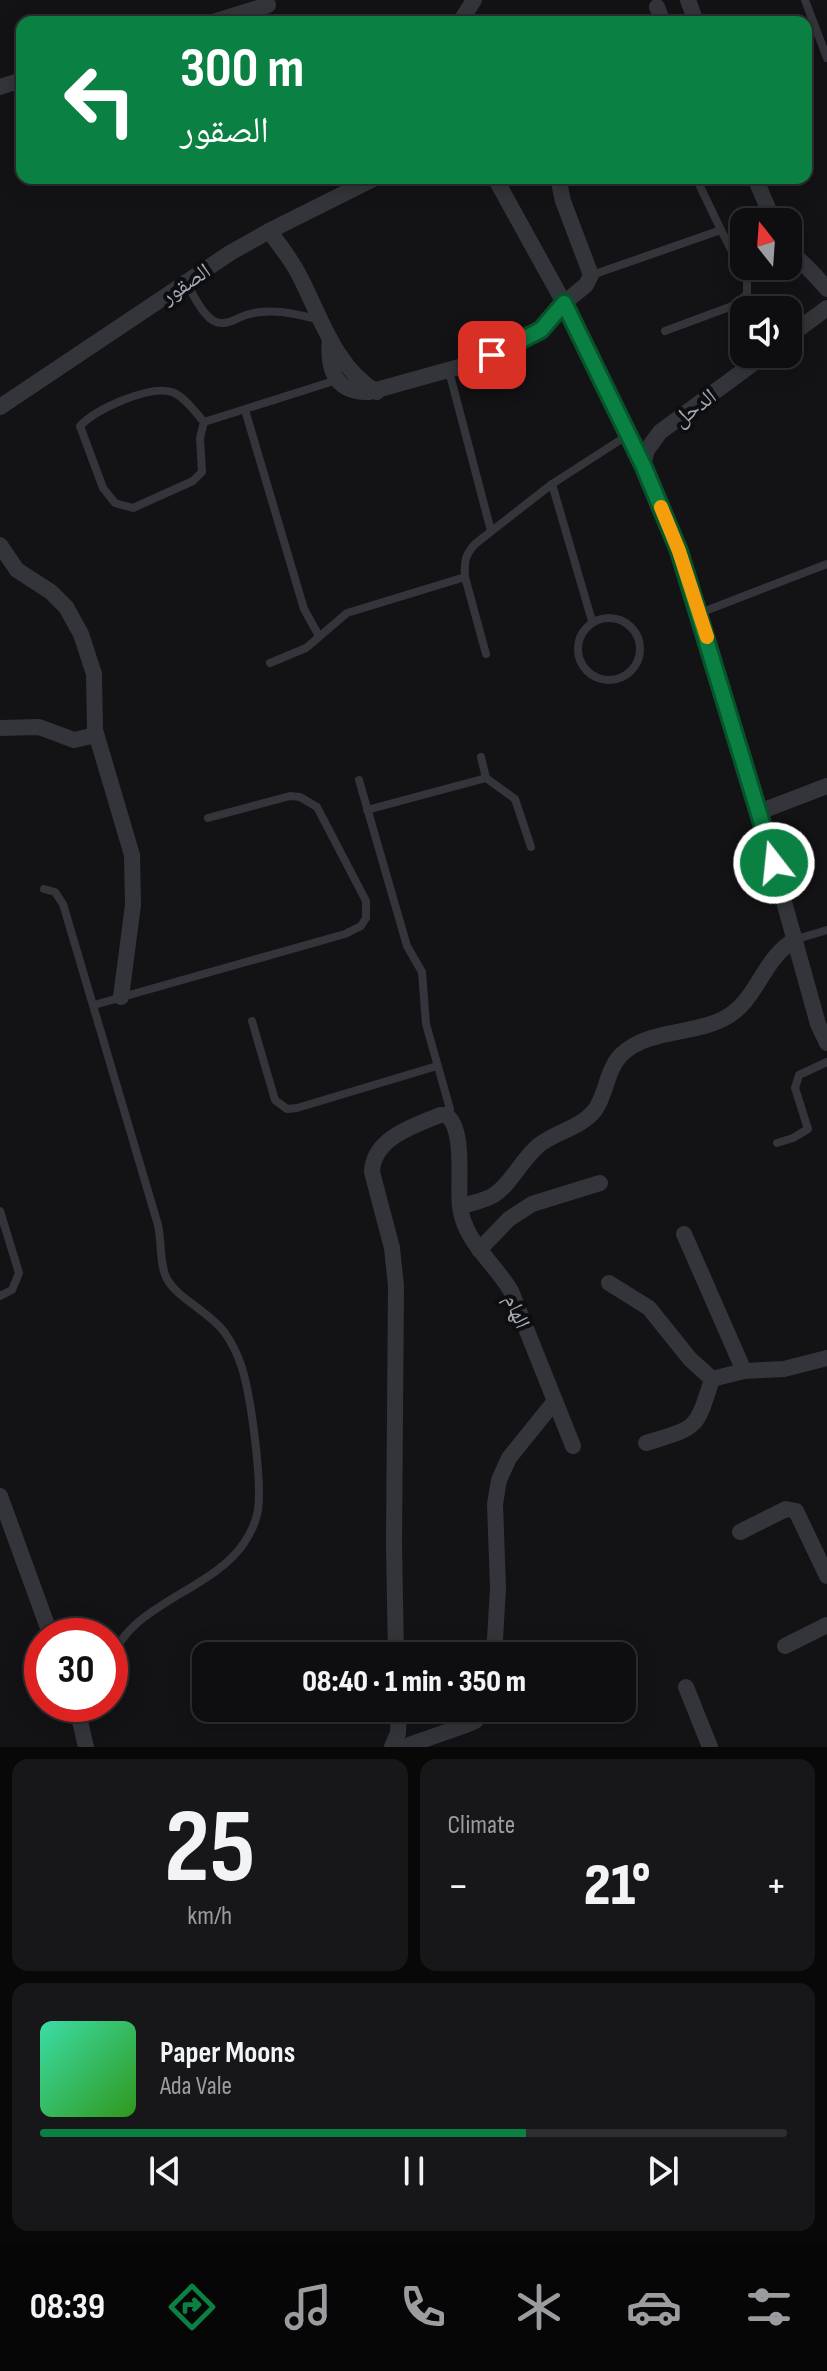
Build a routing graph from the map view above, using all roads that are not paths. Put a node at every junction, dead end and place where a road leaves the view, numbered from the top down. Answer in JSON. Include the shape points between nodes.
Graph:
{"nodes":[{"id":1,"x":268,"y":5,"type":"dead end"},
{"id":2,"x":232,"y":16,"type":"edge"},
{"id":3,"x":812,"y":18,"type":"edge"},
{"id":4,"x":827,"y":58,"type":"edge"},
{"id":5,"x":357,"y":184,"type":"edge"},
{"id":6,"x":498,"y":184,"type":"edge"},
{"id":7,"x":559,"y":184,"type":"edge"},
{"id":8,"x":699,"y":184,"type":"edge"},
{"id":9,"x":758,"y":184,"type":"edge"},
{"id":10,"x":768,"y":208,"type":"edge"},
{"id":11,"x":721,"y":230,"type":"junction"},
{"id":12,"x":269,"y":231,"type":"junction"},
{"id":13,"x":802,"y":262,"type":"edge"},
{"id":14,"x":591,"y":275,"type":"junction"},
{"id":15,"x":186,"y":282,"type":"junction"},
{"id":16,"x":827,"y":289,"type":"edge"},
{"id":17,"x":564,"y":303,"type":"junction"},
{"id":18,"x":827,"y":308,"type":"edge"},
{"id":19,"x":321,"y":320,"type":"junction"},
{"id":20,"x":802,"y":327,"type":"edge"},
{"id":21,"x":576,"y":329,"type":"junction"},
{"id":22,"x":541,"y":330,"type":"junction"},
{"id":23,"x":665,"y":331,"type":"dead end"},
{"id":24,"x":330,"y":339,"type":"junction"},
{"id":25,"x":747,"y":368,"type":"edge"},
{"id":26,"x":449,"y":371,"type":"junction"},
{"id":27,"x":337,"y":380,"type":"junction"},
{"id":28,"x":377,"y":392,"type":"junction"},
{"id":29,"x":0,"y":407,"type":"edge"},
{"id":30,"x":245,"y":410,"type":"junction"},
{"id":31,"x":204,"y":422,"type":"junction"},
{"id":32,"x":660,"y":432,"type":"junction"},
{"id":33,"x":628,"y":435,"type":"junction"},
{"id":34,"x":643,"y":465,"type":"junction"},
{"id":35,"x":552,"y":484,"type":"junction"},
{"id":36,"x":491,"y":531,"type":"junction"},
{"id":37,"x":0,"y":545,"type":"edge"},
{"id":38,"x":827,"y":564,"type":"edge"},
{"id":39,"x":465,"y":577,"type":"junction"},
{"id":40,"x":700,"y":613,"type":"junction"},
{"id":41,"x":592,"y":621,"type":"junction"},
{"id":42,"x":319,"y":636,"type":"junction"},
{"id":43,"x":486,"y":654,"type":"dead end"},
{"id":44,"x":270,"y":663,"type":"dead end"},
{"id":45,"x":0,"y":728,"type":"edge"},
{"id":46,"x":96,"y":735,"type":"junction"},
{"id":47,"x":481,"y":757,"type":"dead end"},
{"id":48,"x":486,"y":778,"type":"junction"},
{"id":49,"x":359,"y":780,"type":"dead end"},
{"id":50,"x":827,"y":786,"type":"edge"},
{"id":51,"x":367,"y":810,"type":"junction"},
{"id":52,"x":759,"y":812,"type":"junction"},
{"id":53,"x":208,"y":818,"type":"dead end"},
{"id":54,"x":531,"y":847,"type":"dead end"},
{"id":55,"x":44,"y":889,"type":"dead end"},
{"id":56,"x":827,"y":930,"type":"edge"},
{"id":57,"x":796,"y":939,"type":"junction"},
{"id":58,"x":121,"y":997,"type":"junction"},
{"id":59,"x":94,"y":1005,"type":"junction"},
{"id":60,"x":252,"y":1021,"type":"dead end"},
{"id":61,"x":827,"y":1043,"type":"edge"},
{"id":62,"x":827,"y":1062,"type":"edge"},
{"id":63,"x":437,"y":1066,"type":"junction"},
{"id":64,"x":448,"y":1116,"type":"junction"},
{"id":65,"x":777,"y":1143,"type":"dead end"},
{"id":66,"x":600,"y":1183,"type":"dead end"},
{"id":67,"x":460,"y":1207,"type":"junction"},
{"id":68,"x":0,"y":1211,"type":"edge"},
{"id":69,"x":684,"y":1234,"type":"dead end"},
{"id":70,"x":479,"y":1250,"type":"junction"},
{"id":71,"x":609,"y":1283,"type":"dead end"},
{"id":72,"x":0,"y":1296,"type":"edge"},
{"id":73,"x":827,"y":1358,"type":"edge"},
{"id":74,"x":744,"y":1371,"type":"junction"},
{"id":75,"x":712,"y":1379,"type":"junction"},
{"id":76,"x":555,"y":1401,"type":"junction"},
{"id":77,"x":646,"y":1443,"type":"dead end"},
{"id":78,"x":573,"y":1446,"type":"dead end"},
{"id":79,"x":0,"y":1496,"type":"edge"},
{"id":80,"x":740,"y":1532,"type":"dead end"},
{"id":81,"x":827,"y":1576,"type":"edge"},
{"id":82,"x":44,"y":1618,"type":"edge"},
{"id":83,"x":827,"y":1625,"type":"edge"},
{"id":84,"x":128,"y":1632,"type":"edge"},
{"id":85,"x":396,"y":1642,"type":"edge"},
{"id":86,"x":495,"y":1642,"type":"edge"},
{"id":87,"x":785,"y":1646,"type":"dead end"},
{"id":88,"x":686,"y":1687,"type":"dead end"},
{"id":89,"x":80,"y":1722,"type":"edge"},
{"id":90,"x":398,"y":1722,"type":"edge"},
{"id":91,"x":470,"y":1722,"type":"edge"},
{"id":92,"x":86,"y":1747,"type":"edge"},
{"id":93,"x":392,"y":1747,"type":"edge"},
{"id":94,"x":403,"y":1747,"type":"edge"},
{"id":95,"x":710,"y":1747,"type":"edge"}],
"edges":[{"from":1,"to":2,"type":"street"},
{"from":3,"to":4,"type":"lane"},
{"from":5,"to":12,"type":"street","name":"الصقور"},
{"from":6,"to":17,"type":"street"},
{"from":7,"to":14,"type":"street"},
{"from":8,"to":11,"type":"lane"},
{"from":9,"to":10,"type":"street"},
{"from":11,"to":14,"type":"lane"},
{"from":11,"to":23,"type":"lane","via":[[747,280],[747,294],[735,305]]},
{"from":12,"to":15,"type":"street","name":"الصقور"},
{"from":12,"to":19,"type":"street","via":[[298,272]]},
{"from":13,"to":16,"type":"street"},
{"from":14,"to":17,"type":"street"},
{"from":15,"to":19,"type":"lane","via":[[216,322],[268,311]]},
{"from":15,"to":29,"type":"street","name":"الصقور"},
{"from":17,"to":21,"type":"street"},
{"from":17,"to":22,"type":"street"},
{"from":18,"to":20,"type":"street"},
{"from":19,"to":24,"type":"street"},
{"from":21,"to":22,"type":"street"},
{"from":21,"to":33,"type":"street"},
{"from":22,"to":26,"type":"street"},
{"from":24,"to":27,"type":"street","via":[[330,370]]},
{"from":24,"to":28,"type":"street","via":[[355,375]]},
{"from":25,"to":32,"type":"street","name":"الدحل"},
{"from":26,"to":28,"type":"street"},
{"from":26,"to":36,"type":"lane"},
{"from":27,"to":28,"type":"street","via":[[356,391]]},
{"from":27,"to":30,"type":"lane"},
{"from":30,"to":31,"type":"lane"},
{"from":30,"to":42,"type":"lane","via":[[304,609]]},
{"from":31,"to":31,"type":"lane","via":[[202,472],[133,508],[115,503],[103,488],[80,426],[89,416],[150,390],[174,392]]},
{"from":32,"to":33,"type":"street"},
{"from":32,"to":34,"type":"street"},
{"from":33,"to":34,"type":"street"},
{"from":33,"to":35,"type":"lane"},
{"from":34,"to":40,"type":"street"},
{"from":35,"to":36,"type":"lane"},
{"from":35,"to":41,"type":"lane"},
{"from":36,"to":39,"type":"lane","via":[[467,553]]},
{"from":37,"to":46,"type":"street","via":[[17,570],[59,599],[77,624],[94,674]]},
{"from":38,"to":40,"type":"lane"},
{"from":39,"to":42,"type":"lane","via":[[347,613]]},
{"from":39,"to":43,"type":"lane"},
{"from":40,"to":52,"type":"street"},
{"from":41,"to":41,"type":"lane","via":[[610,617],[627,622],[638,637],[636,663],[617,680],[599,679],[580,661],[580,635]]},
{"from":42,"to":44,"type":"lane","via":[[306,648]]},
{"from":45,"to":46,"type":"street","via":[[39,727],[74,740]]},
{"from":46,"to":58,"type":"street","via":[[132,855],[133,905]]},
{"from":47,"to":48,"type":"lane"},
{"from":48,"to":51,"type":"lane"},
{"from":48,"to":54,"type":"lane","via":[[515,799]]},
{"from":49,"to":51,"type":"lane"},
{"from":50,"to":52,"type":"street"},
{"from":51,"to":63,"type":"lane","via":[[407,946],[422,972],[426,1024]]},
{"from":52,"to":57,"type":"street"},
{"from":53,"to":58,"type":"lane","via":[[290,796],[310,801],[323,816],[366,901],[366,918],[345,934]]},
{"from":55,"to":59,"type":"lane","via":[[62,900]]},
{"from":56,"to":57,"type":"lane"},
{"from":57,"to":61,"type":"street"},
{"from":57,"to":67,"type":"street","via":[[775,954],[732,1014],[628,1049],[614,1064],[590,1116],[539,1145],[494,1195]]},
{"from":58,"to":59,"type":"lane"},
{"from":59,"to":84,"type":"lane","via":[[158,1225],[166,1277],[221,1328],[240,1361],[258,1496],[255,1519],[240,1549]]},
{"from":60,"to":63,"type":"lane","via":[[275,1100],[287,1109]]},
{"from":62,"to":65,"type":"lane","via":[[799,1075],[795,1088],[808,1129]]},
{"from":63,"to":64,"type":"lane"},
{"from":64,"to":67,"type":"street","name":"الهام","via":[[457,1143]]},
{"from":64,"to":85,"type":"street","via":[[393,1138],[378,1150],[372,1165],[396,1286]]},
{"from":66,"to":70,"type":"street","via":[[532,1204]]},
{"from":67,"to":70,"type":"street","name":"الهام"},
{"from":68,"to":72,"type":"lane","via":[[19,1273],[12,1290]]},
{"from":69,"to":74,"type":"street"},
{"from":70,"to":76,"type":"street","name":"الهام","via":[[511,1291]]},
{"from":71,"to":75,"type":"street","via":[[649,1308]]},
{"from":73,"to":74,"type":"street","via":[[784,1369]]},
{"from":74,"to":75,"type":"street"},
{"from":75,"to":77,"type":"street","via":[[694,1423]]},
{"from":76,"to":78,"type":"street","name":"الهام"},
{"from":76,"to":86,"type":"street","via":[[509,1458],[499,1480]]},
{"from":79,"to":82,"type":"street"},
{"from":80,"to":81,"type":"street","via":[[786,1509],[796,1511]]},
{"from":83,"to":87,"type":"street"},
{"from":88,"to":95,"type":"street"},
{"from":89,"to":92,"type":"street"},
{"from":90,"to":93,"type":"street"},
{"from":91,"to":94,"type":"street"}]}
